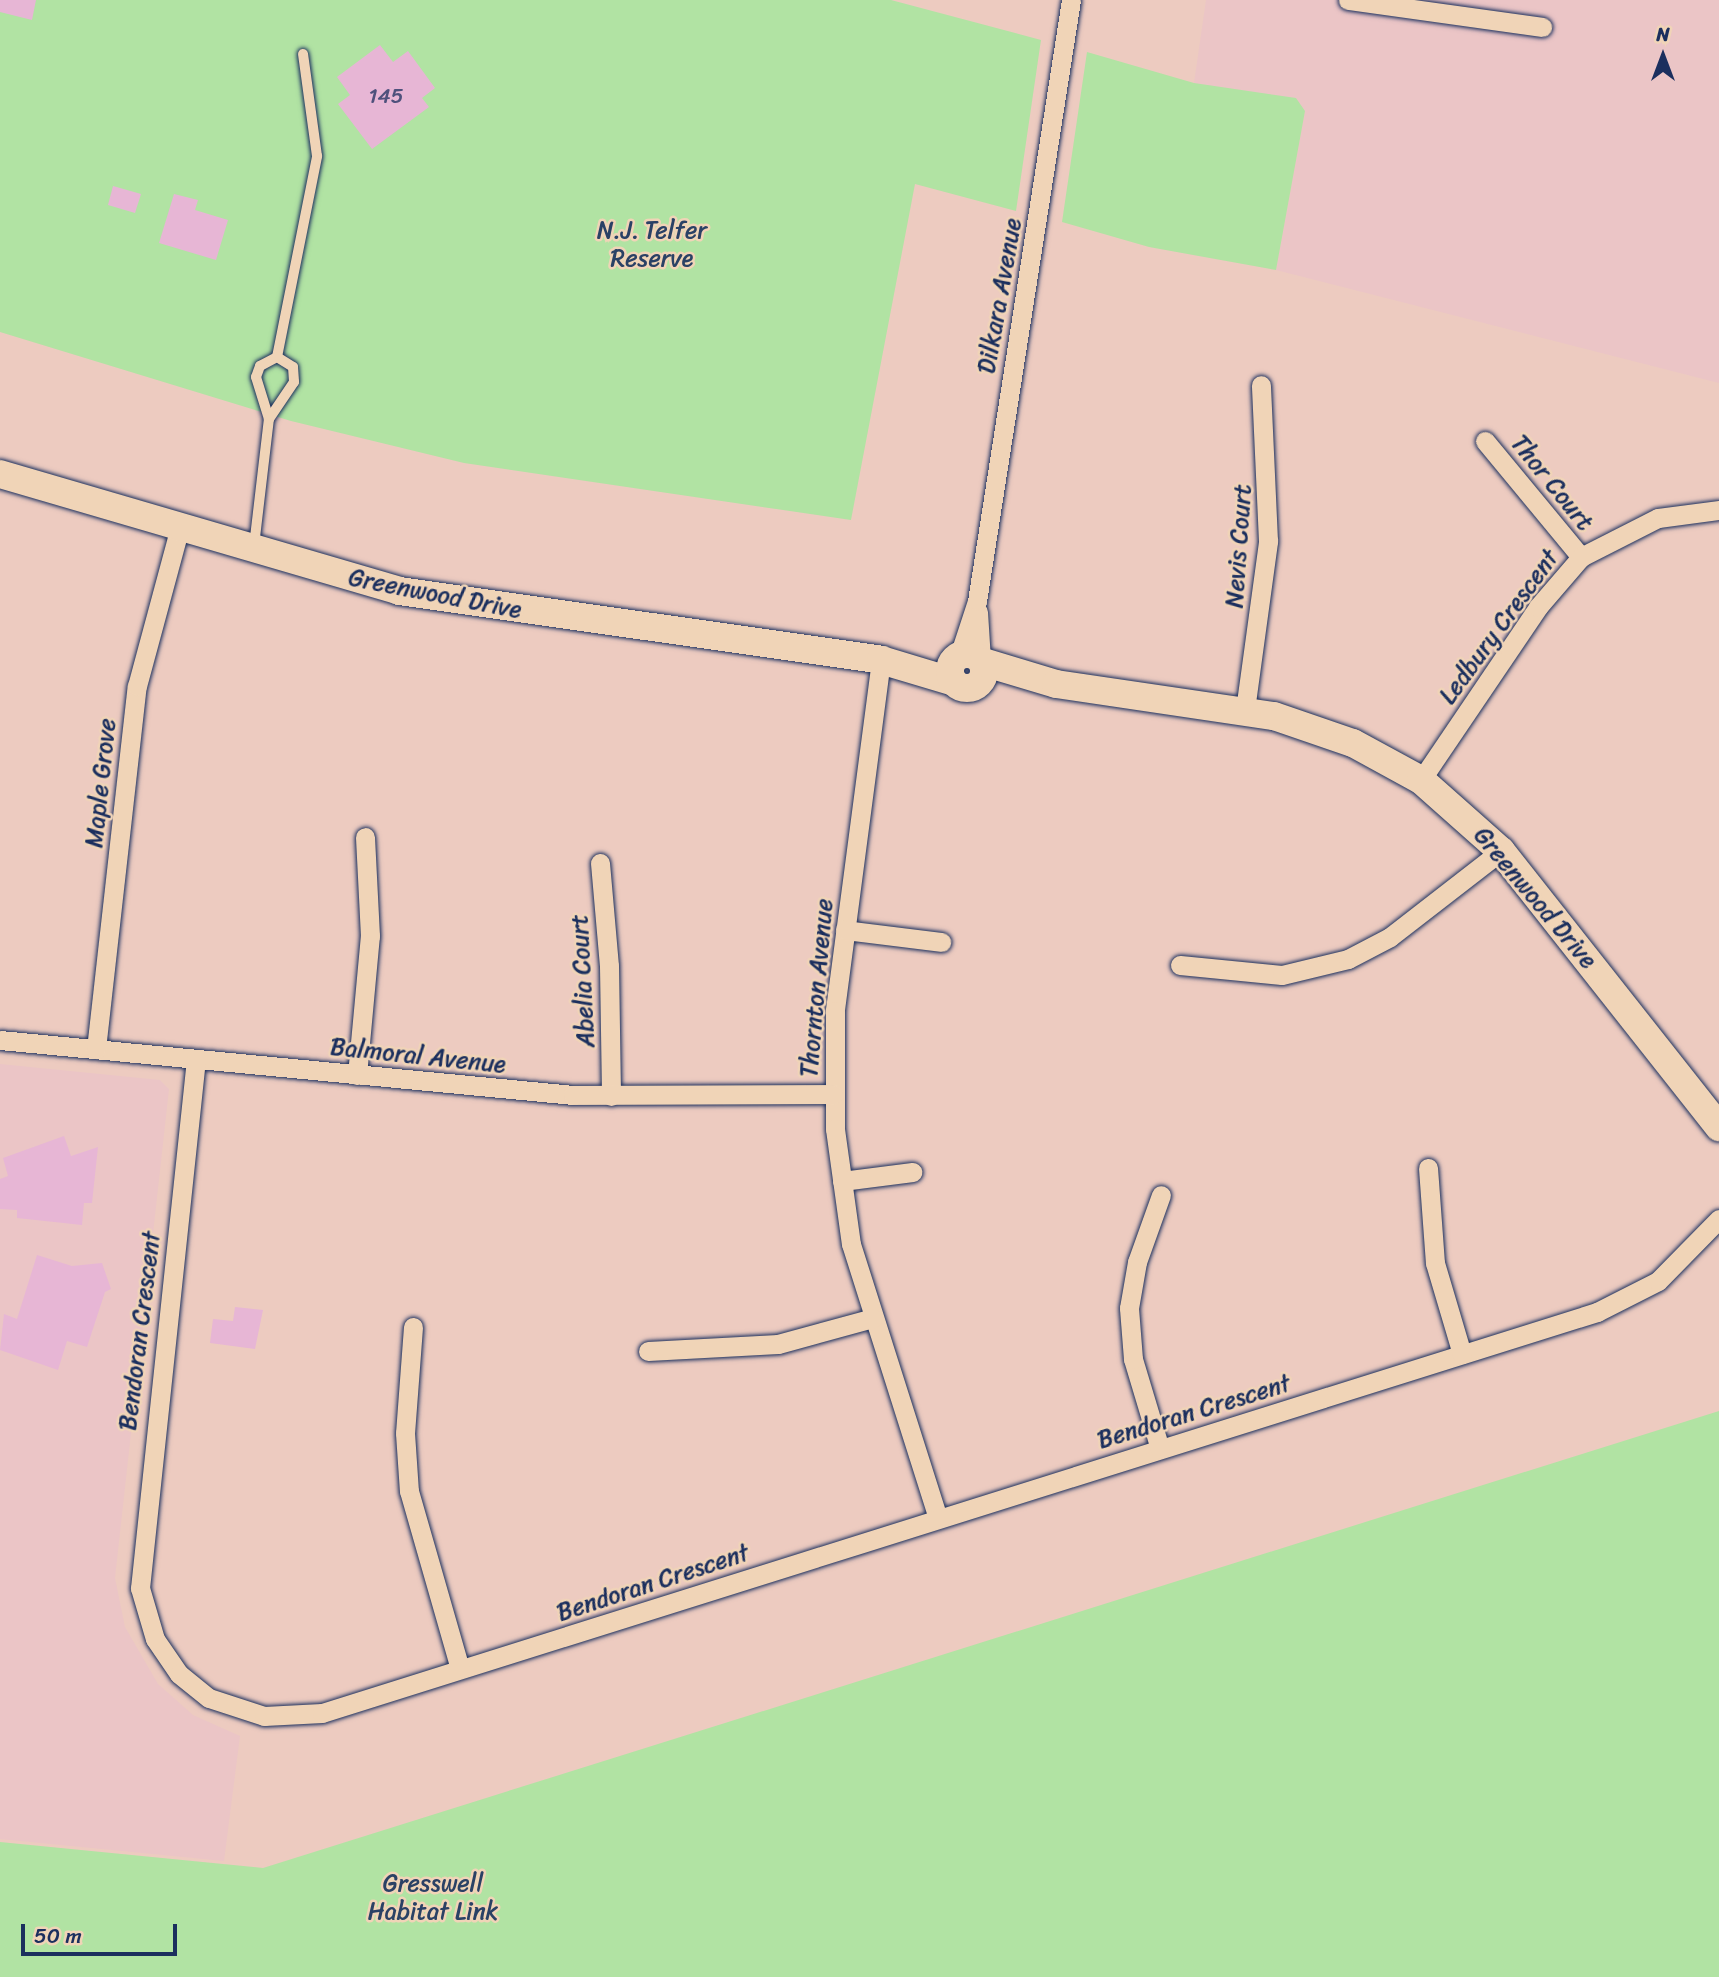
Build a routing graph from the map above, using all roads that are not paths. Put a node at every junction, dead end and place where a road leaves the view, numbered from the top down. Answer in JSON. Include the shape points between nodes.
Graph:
{"nodes":[{"id":1,"x":1071,"y":0,"type":"edge"},
{"id":2,"x":1348,"y":0,"type":"edge"},
{"id":3,"x":1466,"y":8,"type":"edge"},
{"id":4,"x":1542,"y":27,"type":"dead end"},
{"id":5,"x":303,"y":54,"type":"dead end"},
{"id":6,"x":277,"y":357,"type":"junction"},
{"id":7,"x":1261,"y":385,"type":"dead end"},
{"id":8,"x":269,"y":419,"type":"junction"},
{"id":9,"x":1485,"y":441,"type":"dead end"},
{"id":10,"x":0,"y":474,"type":"edge"},
{"id":11,"x":1719,"y":510,"type":"edge"},
{"id":12,"x":180,"y":527,"type":"junction"},
{"id":13,"x":253,"y":550,"type":"junction"},
{"id":14,"x":1581,"y":557,"type":"junction"},
{"id":15,"x":881,"y":660,"type":"junction"},
{"id":16,"x":968,"y":667,"type":"junction"},
{"id":17,"x":1245,"y":710,"type":"junction"},
{"id":18,"x":1420,"y":780,"type":"junction"},
{"id":19,"x":365,"y":837,"type":"dead end"},
{"id":20,"x":1501,"y":851,"type":"junction"},
{"id":21,"x":600,"y":863,"type":"dead end"},
{"id":22,"x":845,"y":930,"type":"junction"},
{"id":23,"x":941,"y":942,"type":"dead end"},
{"id":24,"x":1180,"y":965,"type":"dead end"},
{"id":25,"x":0,"y":1040,"type":"edge"},
{"id":26,"x":96,"y":1049,"type":"junction"},
{"id":27,"x":196,"y":1059,"type":"junction"},
{"id":28,"x":357,"y":1075,"type":"junction"},
{"id":29,"x":833,"y":1094,"type":"junction"},
{"id":30,"x":611,"y":1096,"type":"junction"},
{"id":31,"x":1719,"y":1127,"type":"edge"},
{"id":32,"x":1428,"y":1168,"type":"dead end"},
{"id":33,"x":912,"y":1172,"type":"dead end"},
{"id":34,"x":842,"y":1181,"type":"junction"},
{"id":35,"x":1161,"y":1195,"type":"dead end"},
{"id":36,"x":1719,"y":1219,"type":"edge"},
{"id":37,"x":873,"y":1318,"type":"junction"},
{"id":38,"x":414,"y":1327,"type":"dead end"},
{"id":39,"x":648,"y":1351,"type":"dead end"},
{"id":40,"x":1462,"y":1354,"type":"junction"},
{"id":41,"x":1160,"y":1449,"type":"junction"},
{"id":42,"x":938,"y":1518,"type":"junction"},
{"id":43,"x":460,"y":1669,"type":"junction"}],
"edges":[{"from":1,"to":16,"type":"street","name":"Dilkara Avenue"},
{"from":2,"to":3,"type":"street"},
{"from":3,"to":4,"type":"street"},
{"from":5,"to":6,"type":"lane","via":[[317,156]]},
{"from":6,"to":8,"type":"lane","via":[[260,366],[256,377]]},
{"from":6,"to":8,"type":"lane","via":[[293,368],[295,382]]},
{"from":7,"to":17,"type":"street","name":"Nevis Court","via":[[1268,541]]},
{"from":8,"to":13,"type":"lane"},
{"from":9,"to":14,"type":"street","name":"Thor Court"},
{"from":10,"to":12,"type":"street","name":"Greenwood Drive"},
{"from":11,"to":14,"type":"street","name":"Ledbury Crescent","via":[[1658,518]]},
{"from":12,"to":13,"type":"street","name":"Greenwood Drive"},
{"from":12,"to":26,"type":"street","name":"Maple Grove","via":[[136,697]]},
{"from":13,"to":15,"type":"street","name":"Greenwood Drive","via":[[431,598]]},
{"from":14,"to":18,"type":"street","name":"Ledbury Crescent","via":[[1538,607]]},
{"from":15,"to":16,"type":"street","name":"Greenwood Drive"},
{"from":15,"to":22,"type":"street","name":"Thornton Avenue"},
{"from":16,"to":17,"type":"street","name":"Greenwood Drive"},
{"from":17,"to":18,"type":"street","name":"Greenwood Drive","via":[[1353,743]]},
{"from":18,"to":20,"type":"street","name":"Greenwood Drive"},
{"from":19,"to":28,"type":"street","via":[[370,936]]},
{"from":20,"to":24,"type":"street","via":[[1390,937],[1348,959],[1282,975]]},
{"from":20,"to":31,"type":"street","name":"Greenwood Drive"},
{"from":21,"to":30,"type":"street","name":"Abelia Court","via":[[610,966]]},
{"from":22,"to":23,"type":"street"},
{"from":22,"to":29,"type":"street","name":"Thornton Avenue"},
{"from":25,"to":26,"type":"street","name":"Balmoral Avenue"},
{"from":26,"to":27,"type":"street","name":"Balmoral Avenue"},
{"from":27,"to":28,"type":"street","name":"Balmoral Avenue"},
{"from":27,"to":43,"type":"street","name":"Bendoran Crescent","via":[[140,1551],[140,1588],[151,1630],[166,1657],[194,1687],[228,1706],[264,1717],[322,1713]]},
{"from":28,"to":30,"type":"street","name":"Balmoral Avenue"},
{"from":29,"to":30,"type":"street","name":"Balmoral Avenue"},
{"from":29,"to":34,"type":"street","name":"Thornton Avenue"},
{"from":32,"to":40,"type":"street","via":[[1435,1263]]},
{"from":33,"to":34,"type":"street"},
{"from":34,"to":37,"type":"street","name":"Thornton Avenue","via":[[851,1244]]},
{"from":35,"to":41,"type":"street","via":[[1137,1262],[1129,1308],[1133,1359]]},
{"from":36,"to":40,"type":"street","name":"Bendoran Crescent","via":[[1684,1260],[1636,1295]]},
{"from":37,"to":39,"type":"street","via":[[778,1344]]},
{"from":37,"to":42,"type":"street","name":"Thornton Avenue"},
{"from":38,"to":43,"type":"street","via":[[405,1433],[409,1491]]},
{"from":40,"to":41,"type":"street","name":"Bendoran Crescent"},
{"from":41,"to":42,"type":"street","name":"Bendoran Crescent"},
{"from":42,"to":43,"type":"street","name":"Bendoran Crescent"}]}
